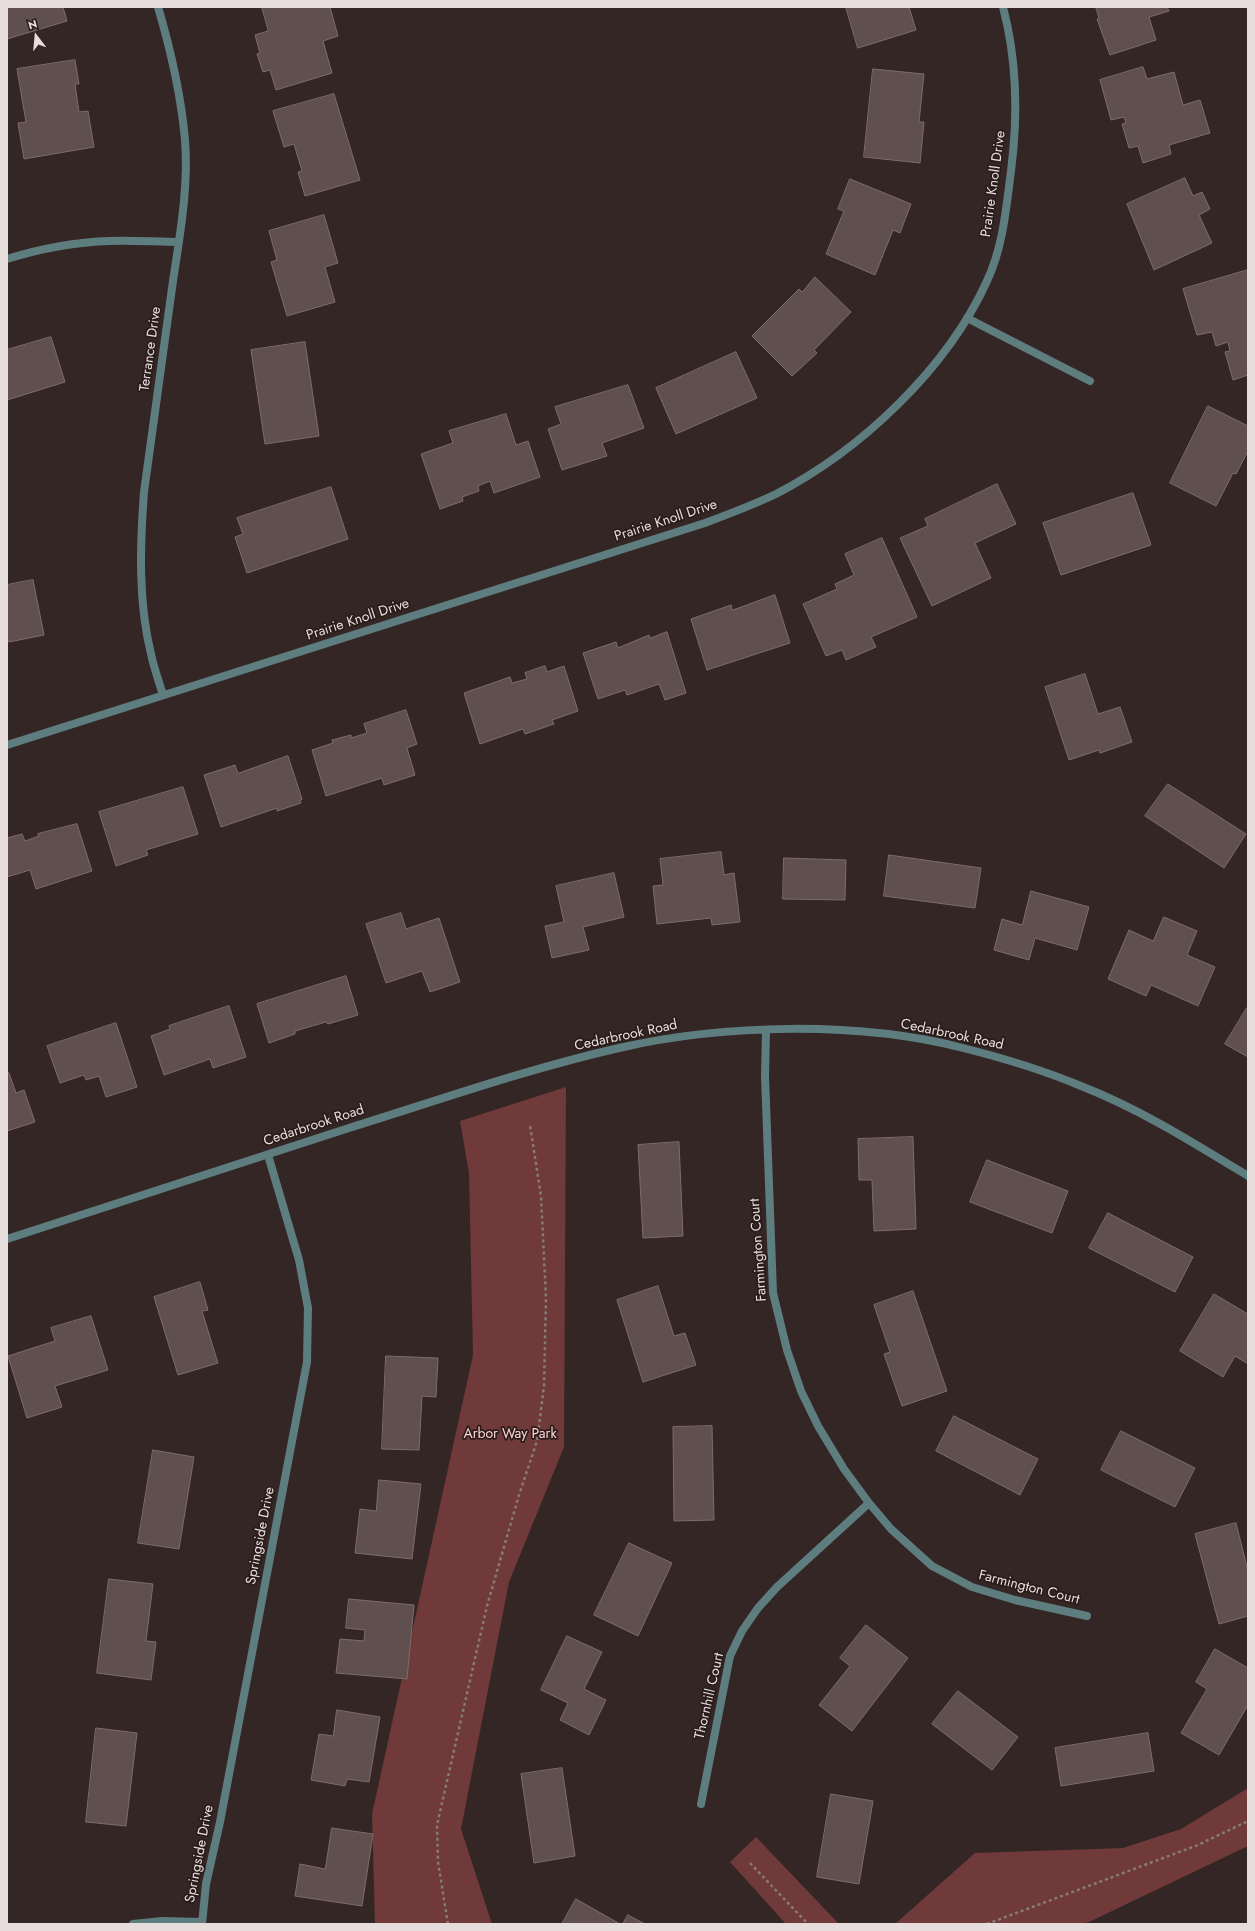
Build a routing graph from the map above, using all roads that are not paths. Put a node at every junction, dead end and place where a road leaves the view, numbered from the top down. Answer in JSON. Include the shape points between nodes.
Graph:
{"nodes":[{"id":1,"x":158,"y":7,"type":"edge"},
{"id":2,"x":1003,"y":7,"type":"edge"},
{"id":3,"x":178,"y":242,"type":"junction"},
{"id":4,"x":7,"y":259,"type":"edge"},
{"id":5,"x":967,"y":318,"type":"junction"},
{"id":6,"x":1090,"y":381,"type":"dead end"},
{"id":7,"x":163,"y":695,"type":"junction"},
{"id":8,"x":7,"y":745,"type":"edge"},
{"id":9,"x":766,"y":1030,"type":"junction"},
{"id":10,"x":268,"y":1155,"type":"junction"},
{"id":11,"x":1248,"y":1176,"type":"edge"},
{"id":12,"x":7,"y":1239,"type":"edge"},
{"id":13,"x":869,"y":1503,"type":"junction"},
{"id":14,"x":1087,"y":1616,"type":"dead end"},
{"id":15,"x":701,"y":1804,"type":"dead end"},
{"id":16,"x":202,"y":1923,"type":"edge"},
{"id":17,"x":132,"y":1924,"type":"edge"}],
"edges":[{"from":1,"to":3,"type":"street","name":"Terrance Drive","via":[[180,98],[185,141],[186,178]]},
{"from":2,"to":5,"type":"street","name":"Prairie Knoll Drive","via":[[1015,87],[1015,140],[1002,236],[988,280]]},
{"from":3,"to":4,"type":"street","via":[[89,243],[22,254]]},
{"from":3,"to":7,"type":"street","name":"Terrance Drive","via":[[141,524],[140,574],[146,629]]},
{"from":5,"to":6,"type":"street"},
{"from":5,"to":7,"type":"street","name":"Prairie Knoll Drive","via":[[931,369],[882,419],[831,461],[776,494],[705,523]]},
{"from":7,"to":8,"type":"street","name":"Prairie Knoll Drive"},
{"from":9,"to":10,"type":"street","name":"Cedarbrook Road","via":[[681,1037],[620,1048],[520,1073]]},
{"from":9,"to":11,"type":"street","name":"Cedarbrook Road","via":[[847,1030],[910,1037],[960,1047],[1024,1065],[1082,1086],[1150,1118]]},
{"from":9,"to":13,"type":"street","name":"Farmington Court","via":[[765,1076],[773,1293],[787,1350],[801,1391],[844,1469]]},
{"from":10,"to":12,"type":"street","name":"Cedarbrook Road"},
{"from":10,"to":16,"type":"street","name":"Springside Drive","via":[[299,1260],[308,1308],[307,1362],[206,1884]]},
{"from":13,"to":14,"type":"street","name":"Farmington Court","via":[[891,1529],[932,1566],[965,1584],[1015,1600]]},
{"from":13,"to":15,"type":"street","name":"Thornhill Court","via":[[777,1587],[742,1631],[730,1656]]},
{"from":16,"to":17,"type":"street","via":[[162,1921]]}]}
